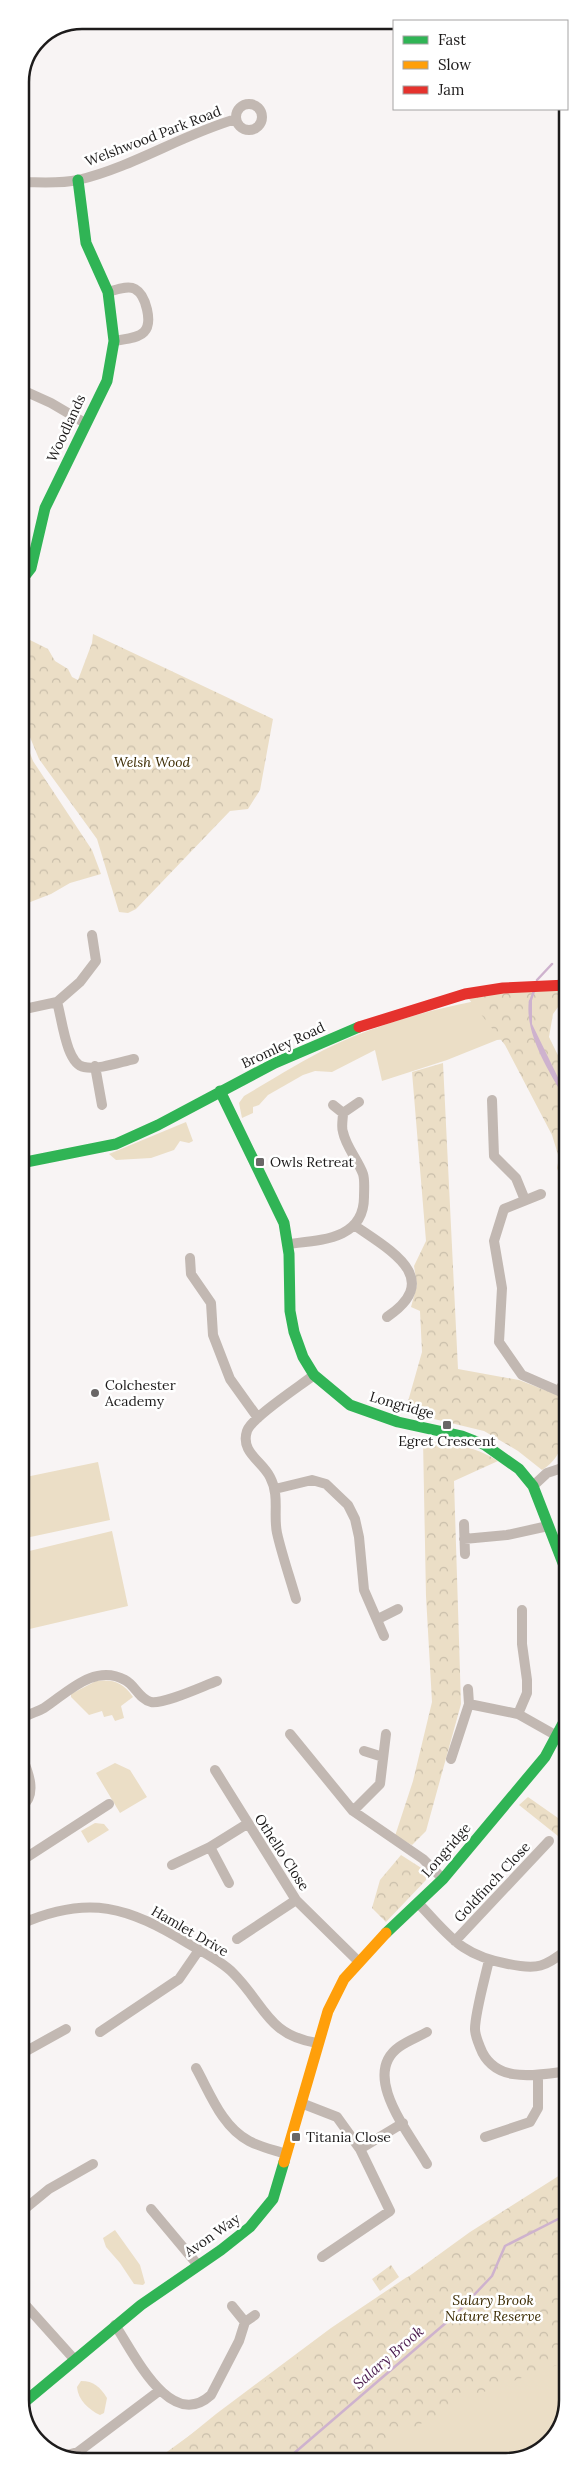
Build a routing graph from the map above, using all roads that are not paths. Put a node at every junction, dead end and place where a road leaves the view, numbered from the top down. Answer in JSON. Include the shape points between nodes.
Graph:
{"nodes":[{"id":1,"x":236,"y":119,"type":"dead end"},
{"id":2,"x":78,"y":180,"type":"junction"},
{"id":3,"x":29,"y":182,"type":"edge"},
{"id":4,"x":108,"y":292,"type":"junction"},
{"id":5,"x":114,"y":341,"type":"junction"},
{"id":6,"x":29,"y":393,"type":"edge"},
{"id":7,"x":85,"y":423,"type":"junction"},
{"id":8,"x":29,"y":571,"type":"edge"},
{"id":9,"x":92,"y":935,"type":"dead end"},
{"id":10,"x":559,"y":986,"type":"edge"},
{"id":11,"x":57,"y":1002,"type":"junction"},
{"id":12,"x":29,"y":1008,"type":"edge"},
{"id":13,"x":134,"y":1059,"type":"dead end"},
{"id":14,"x":96,"y":1066,"type":"junction"},
{"id":15,"x":220,"y":1091,"type":"junction"},
{"id":16,"x":492,"y":1100,"type":"dead end"},
{"id":17,"x":358,"y":1102,"type":"dead end"},
{"id":18,"x":102,"y":1105,"type":"dead end"},
{"id":19,"x":333,"y":1106,"type":"dead end"},
{"id":20,"x":343,"y":1113,"type":"junction"},
{"id":21,"x":29,"y":1161,"type":"edge"},
{"id":22,"x":541,"y":1194,"type":"dead end"},
{"id":23,"x":525,"y":1200,"type":"junction"},
{"id":24,"x":354,"y":1225,"type":"junction"},
{"id":25,"x":288,"y":1244,"type":"junction"},
{"id":26,"x":190,"y":1258,"type":"dead end"},
{"id":27,"x":387,"y":1317,"type":"dead end"},
{"id":28,"x":314,"y":1375,"type":"junction"},
{"id":29,"x":559,"y":1390,"type":"edge"},
{"id":30,"x":258,"y":1418,"type":"junction"},
{"id":31,"x":559,"y":1469,"type":"edge"},
{"id":32,"x":533,"y":1486,"type":"junction"},
{"id":33,"x":275,"y":1489,"type":"junction"},
{"id":34,"x":464,"y":1524,"type":"dead end"},
{"id":35,"x":548,"y":1526,"type":"junction"},
{"id":36,"x":464,"y":1539,"type":"junction"},
{"id":37,"x":464,"y":1554,"type":"dead end"},
{"id":38,"x":559,"y":1554,"type":"edge"},
{"id":39,"x":296,"y":1600,"type":"dead end"},
{"id":40,"x":398,"y":1609,"type":"dead end"},
{"id":41,"x":522,"y":1610,"type":"dead end"},
{"id":42,"x":378,"y":1619,"type":"junction"},
{"id":43,"x":384,"y":1636,"type":"dead end"},
{"id":44,"x":217,"y":1681,"type":"dead end"},
{"id":45,"x":468,"y":1690,"type":"dead end"},
{"id":46,"x":469,"y":1704,"type":"junction"},
{"id":47,"x":518,"y":1714,"type":"junction"},
{"id":48,"x":29,"y":1715,"type":"edge"},
{"id":49,"x":559,"y":1732,"type":"edge"},
{"id":50,"x":290,"y":1734,"type":"dead end"},
{"id":51,"x":386,"y":1734,"type":"dead end"},
{"id":52,"x":557,"y":1736,"type":"junction"},
{"id":53,"x":364,"y":1751,"type":"dead end"},
{"id":54,"x":383,"y":1757,"type":"junction"},
{"id":55,"x":451,"y":1759,"type":"dead end"},
{"id":56,"x":216,"y":1770,"type":"dead end"},
{"id":57,"x":29,"y":1773,"type":"edge"},
{"id":58,"x":29,"y":1794,"type":"edge"},
{"id":59,"x":109,"y":1804,"type":"dead end"},
{"id":60,"x":353,"y":1811,"type":"junction"},
{"id":61,"x":248,"y":1824,"type":"junction"},
{"id":62,"x":549,"y":1841,"type":"dead end"},
{"id":63,"x":210,"y":1847,"type":"junction"},
{"id":64,"x":29,"y":1856,"type":"edge"},
{"id":65,"x":172,"y":1865,"type":"dead end"},
{"id":66,"x":443,"y":1879,"type":"junction"},
{"id":67,"x":229,"y":1883,"type":"dead end"},
{"id":68,"x":296,"y":1900,"type":"junction"},
{"id":69,"x":418,"y":1903,"type":"junction"},
{"id":70,"x":29,"y":1921,"type":"edge"},
{"id":71,"x":237,"y":1939,"type":"dead end"},
{"id":72,"x":455,"y":1941,"type":"junction"},
{"id":73,"x":199,"y":1950,"type":"junction"},
{"id":74,"x":559,"y":1956,"type":"edge"},
{"id":75,"x":489,"y":1960,"type":"junction"},
{"id":76,"x":358,"y":1961,"type":"junction"},
{"id":77,"x":335,"y":1996,"type":"joint"},
{"id":78,"x":66,"y":2029,"type":"dead end"},
{"id":79,"x":100,"y":2032,"type":"dead end"},
{"id":80,"x":427,"y":2032,"type":"dead end"},
{"id":81,"x":317,"y":2043,"type":"junction"},
{"id":82,"x":29,"y":2050,"type":"edge"},
{"id":83,"x":196,"y":2068,"type":"dead end"},
{"id":84,"x":559,"y":2072,"type":"edge"},
{"id":85,"x":538,"y":2075,"type":"junction"},
{"id":86,"x":301,"y":2103,"type":"junction"},
{"id":87,"x":403,"y":2123,"type":"junction"},
{"id":88,"x":486,"y":2137,"type":"dead end"},
{"id":89,"x":360,"y":2149,"type":"junction"},
{"id":90,"x":286,"y":2154,"type":"junction"},
{"id":91,"x":93,"y":2164,"type":"dead end"},
{"id":92,"x":428,"y":2164,"type":"dead end"},
{"id":93,"x":29,"y":2205,"type":"edge"},
{"id":94,"x":151,"y":2209,"type":"dead end"},
{"id":95,"x":322,"y":2257,"type":"dead end"},
{"id":96,"x":197,"y":2264,"type":"junction"},
{"id":97,"x":232,"y":2306,"type":"dead end"},
{"id":98,"x":29,"y":2309,"type":"edge"},
{"id":99,"x":255,"y":2315,"type":"dead end"},
{"id":100,"x":245,"y":2322,"type":"junction"},
{"id":101,"x":115,"y":2325,"type":"junction"},
{"id":102,"x":74,"y":2359,"type":"junction"},
{"id":103,"x":159,"y":2391,"type":"junction"},
{"id":104,"x":29,"y":2398,"type":"edge"},
{"id":105,"x":76,"y":2453,"type":"edge"}],
"edges":[{"from":1,"to":2,"type":"street","name":"Welshwood Park Road"},
{"from":2,"to":3,"type":"street","name":"Welshwood Park Road"},
{"from":2,"to":4,"type":"street","name":"Woodlands","via":[[86,243]]},
{"from":4,"to":5,"type":"street","name":"Woodlands"},
{"from":4,"to":5,"type":"street","via":[[134,288],[142,295],[149,321],[145,331],[136,337]]},
{"from":5,"to":7,"type":"street","name":"Woodlands","via":[[107,380]]},
{"from":6,"to":7,"type":"street"},
{"from":7,"to":8,"type":"street","name":"Woodlands","via":[[45,508]]},
{"from":9,"to":11,"type":"street","via":[[96,961],[80,982]]},
{"from":10,"to":15,"type":"street","name":"Bromley Road","via":[[490,990],[425,1006],[309,1047]]},
{"from":11,"to":12,"type":"street"},
{"from":11,"to":14,"type":"street","via":[[74,1062],[84,1067]]},
{"from":13,"to":14,"type":"street"},
{"from":14,"to":18,"type":"street"},
{"from":15,"to":21,"type":"street","name":"Bromley Road","via":[[116,1144]]},
{"from":15,"to":25,"type":"street","name":"Longridge","via":[[278,1209]]},
{"from":16,"to":23,"type":"street","via":[[494,1156],[516,1178]]},
{"from":17,"to":20,"type":"street"},
{"from":19,"to":20,"type":"street"},
{"from":20,"to":24,"type":"street","via":[[342,1132],[364,1176],[364,1202]]},
{"from":22,"to":23,"type":"street"},
{"from":23,"to":29,"type":"street","via":[[504,1209],[494,1241],[502,1288],[499,1342],[522,1375]]},
{"from":24,"to":25,"type":"street","via":[[344,1234],[328,1239]]},
{"from":24,"to":27,"type":"street","via":[[407,1265],[411,1277],[408,1298]]},
{"from":25,"to":28,"type":"street","name":"Longridge","via":[[290,1312],[303,1357]]},
{"from":26,"to":30,"type":"street","via":[[190,1274],[211,1303],[213,1334],[230,1379]]},
{"from":28,"to":30,"type":"street"},
{"from":28,"to":32,"type":"street","name":"Longridge","via":[[350,1405],[398,1422],[462,1436],[485,1445],[519,1469]]},
{"from":30,"to":33,"type":"street","via":[[248,1430],[247,1446]]},
{"from":31,"to":32,"type":"street","via":[[547,1473]]},
{"from":32,"to":35,"type":"street","name":"Longridge"},
{"from":33,"to":39,"type":"street","via":[[276,1531]]},
{"from":33,"to":42,"type":"street","via":[[312,1480],[326,1484],[348,1505],[359,1537],[364,1590]]},
{"from":34,"to":36,"type":"street"},
{"from":35,"to":36,"type":"street","via":[[507,1535]]},
{"from":35,"to":38,"type":"street","name":"Longridge"},
{"from":36,"to":37,"type":"street"},
{"from":40,"to":42,"type":"street"},
{"from":41,"to":47,"type":"street","via":[[522,1644],[528,1680],[527,1693]]},
{"from":42,"to":43,"type":"street"},
{"from":44,"to":48,"type":"street","via":[[151,1702],[126,1680],[93,1676]]},
{"from":45,"to":46,"type":"street"},
{"from":46,"to":47,"type":"street"},
{"from":46,"to":55,"type":"street"},
{"from":47,"to":52,"type":"street"},
{"from":49,"to":52,"type":"street","name":"Longridge"},
{"from":50,"to":60,"type":"street"},
{"from":51,"to":54,"type":"street"},
{"from":52,"to":66,"type":"street","name":"Longridge","via":[[545,1757]]},
{"from":53,"to":54,"type":"street"},
{"from":54,"to":60,"type":"street","via":[[380,1784]]},
{"from":56,"to":61,"type":"street","name":"Othello Close"},
{"from":57,"to":58,"type":"street"},
{"from":59,"to":64,"type":"street"},
{"from":60,"to":66,"type":"street","via":[[424,1859]]},
{"from":61,"to":63,"type":"street"},
{"from":61,"to":68,"type":"street","name":"Othello Close"},
{"from":62,"to":72,"type":"street","name":"Goldfinch Close"},
{"from":63,"to":65,"type":"street"},
{"from":63,"to":67,"type":"street"},
{"from":66,"to":69,"type":"street","name":"Longridge"},
{"from":68,"to":71,"type":"street"},
{"from":68,"to":76,"type":"street","name":"Othello Close"},
{"from":69,"to":72,"type":"street"},
{"from":69,"to":76,"type":"street","name":"Longridge"},
{"from":70,"to":73,"type":"street","name":"Hamlet Drive","via":[[75,1907],[102,1907],[129,1912]]},
{"from":72,"to":75,"type":"street","via":[[469,1953]]},
{"from":73,"to":79,"type":"street","via":[[179,1979]]},
{"from":73,"to":81,"type":"street","name":"Hamlet Drive","via":[[231,1971],[282,2032],[298,2040]]},
{"from":74,"to":75,"type":"street","via":[[550,1964],[528,1968]]},
{"from":75,"to":85,"type":"street","via":[[475,2029],[483,2056],[500,2071],[519,2076]]},
{"from":76,"to":77,"type":"street","name":"Longridge"},
{"from":77,"to":81,"type":"street","name":"Avon Way"},
{"from":78,"to":82,"type":"street"},
{"from":80,"to":87,"type":"street","via":[[398,2047],[387,2061],[383,2075],[386,2091]]},
{"from":81,"to":86,"type":"street","name":"Avon Way"},
{"from":83,"to":90,"type":"street","via":[[224,2119],[236,2133]]},
{"from":84,"to":85,"type":"street"},
{"from":85,"to":88,"type":"street","via":[[538,2108],[530,2122]]},
{"from":86,"to":89,"type":"street","via":[[337,2118]]},
{"from":86,"to":90,"type":"street","name":"Avon Way"},
{"from":87,"to":89,"type":"street"},
{"from":87,"to":92,"type":"street"},
{"from":89,"to":95,"type":"street","via":[[390,2211]]},
{"from":90,"to":96,"type":"street","name":"Avon Way","via":[[273,2199],[266,2210],[239,2236]]},
{"from":91,"to":93,"type":"street","via":[[49,2189]]},
{"from":94,"to":96,"type":"street"},
{"from":96,"to":101,"type":"street","name":"Avon Way"},
{"from":97,"to":100,"type":"street"},
{"from":98,"to":102,"type":"street"},
{"from":99,"to":100,"type":"street"},
{"from":100,"to":103,"type":"street","via":[[227,2368],[205,2401],[180,2404]]},
{"from":101,"to":102,"type":"street","name":"Avon Way"},
{"from":101,"to":103,"type":"street"},
{"from":102,"to":104,"type":"street","name":"Avon Way"},
{"from":103,"to":105,"type":"street"}]}
